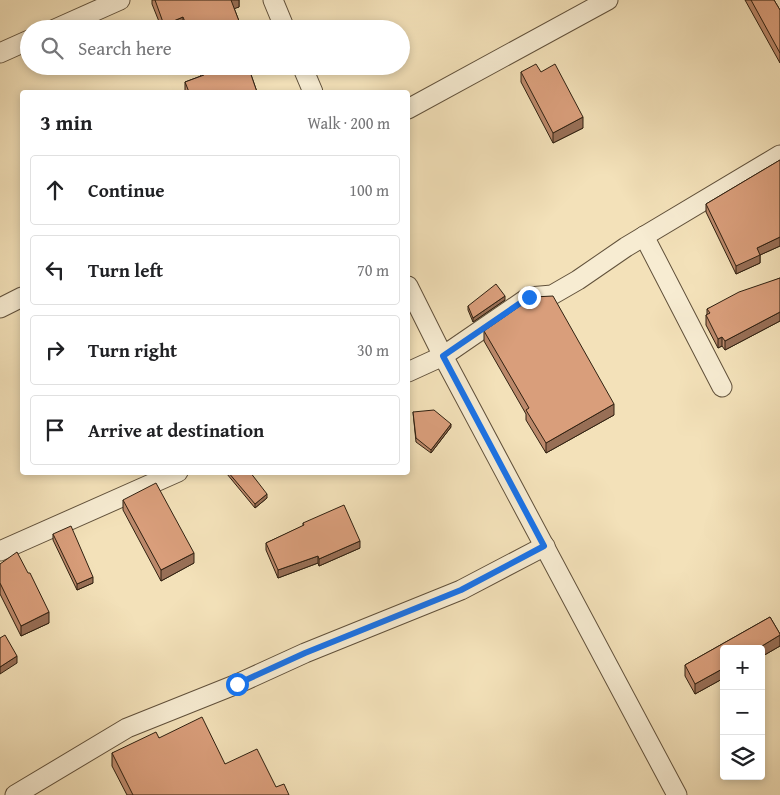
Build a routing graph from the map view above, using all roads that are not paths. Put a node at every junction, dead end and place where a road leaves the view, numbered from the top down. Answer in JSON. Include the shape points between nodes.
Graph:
{"nodes":[{"id":1,"x":120,"y":0,"type":"edge"},
{"id":2,"x":273,"y":0,"type":"edge"},
{"id":3,"x":608,"y":0,"type":"edge"},
{"id":4,"x":74,"y":20,"type":"edge"},
{"id":5,"x":282,"y":20,"type":"edge"},
{"id":6,"x":20,"y":44,"type":"edge"},
{"id":7,"x":0,"y":53,"type":"edge"},
{"id":8,"x":306,"y":75,"type":"edge"},
{"id":9,"x":312,"y":90,"type":"edge"},
{"id":10,"x":410,"y":108,"type":"edge"},
{"id":11,"x":780,"y":156,"type":"edge"},
{"id":12,"x":644,"y":236,"type":"junction"},
{"id":13,"x":410,"y":290,"type":"edge"},
{"id":14,"x":20,"y":298,"type":"edge"},
{"id":15,"x":0,"y":308,"type":"edge"},
{"id":16,"x":443,"y":356,"type":"junction"},
{"id":17,"x":410,"y":371,"type":"edge"},
{"id":18,"x":722,"y":387,"type":"dead end"},
{"id":19,"x":171,"y":475,"type":"edge"},
{"id":20,"x":544,"y":546,"type":"junction"},
{"id":21,"x":0,"y":550,"type":"edge"},
{"id":22,"x":15,"y":795,"type":"edge"},
{"id":23,"x":677,"y":795,"type":"edge"}],
"edges":[{"from":1,"to":4,"type":"street"},
{"from":2,"to":5,"type":"street"},
{"from":3,"to":10,"type":"street"},
{"from":6,"to":7,"type":"street"},
{"from":8,"to":9,"type":"street"},
{"from":11,"to":12,"type":"street"},
{"from":12,"to":16,"type":"street","via":[[552,295],[529,297]]},
{"from":12,"to":18,"type":"street"},
{"from":13,"to":16,"type":"street"},
{"from":14,"to":15,"type":"street"},
{"from":16,"to":17,"type":"street"},
{"from":16,"to":20,"type":"street"},
{"from":19,"to":21,"type":"street"},
{"from":20,"to":22,"type":"street","via":[[461,590],[128,728]]},
{"from":20,"to":23,"type":"street"}]}
